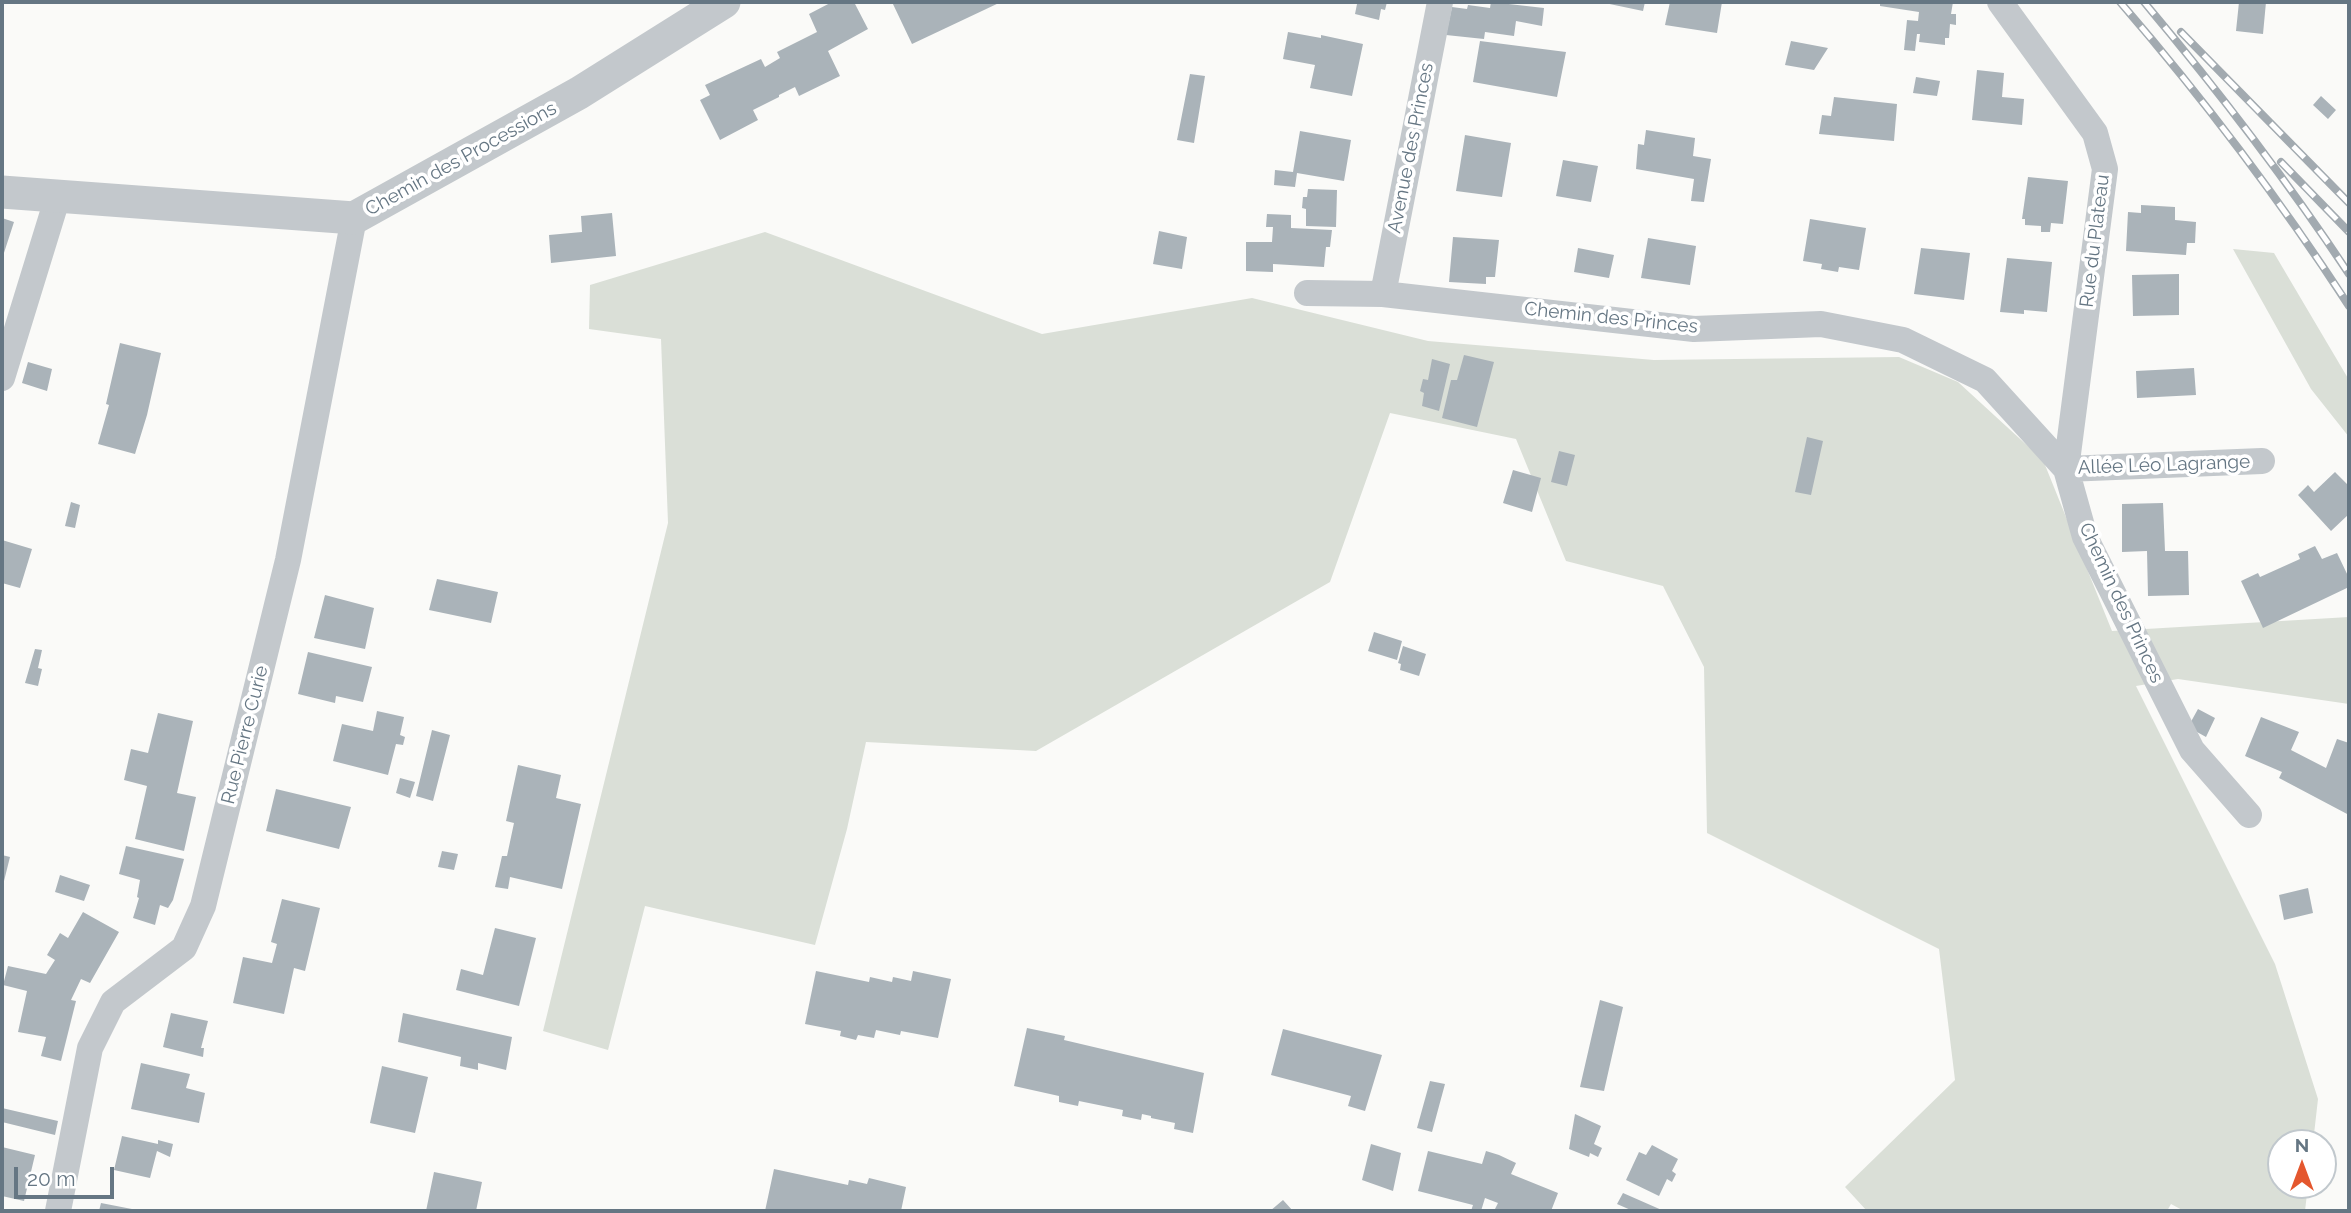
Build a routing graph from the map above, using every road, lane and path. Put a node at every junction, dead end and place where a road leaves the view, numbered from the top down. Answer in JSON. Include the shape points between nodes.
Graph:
{"nodes":[{"id":1,"x":724,"y":2,"type":"edge"},
{"id":2,"x":1440,"y":2,"type":"edge"},
{"id":3,"x":2000,"y":2,"type":"edge"},
{"id":4,"x":2,"y":192,"type":"edge"},
{"id":5,"x":58,"y":196,"type":"junction"},
{"id":6,"x":354,"y":218,"type":"junction"},
{"id":7,"x":1307,"y":293,"type":"dead end"},
{"id":8,"x":1383,"y":294,"type":"junction"},
{"id":9,"x":2,"y":378,"type":"edge"},
{"id":10,"x":2262,"y":461,"type":"dead end"},
{"id":11,"x":2066,"y":468,"type":"junction"},
{"id":12,"x":2249,"y":815,"type":"dead end"},
{"id":13,"x":58,"y":1211,"type":"edge"}],
"edges":[{"from":1,"to":6,"type":"street","name":"Chemin des Processions","via":[[579,93]]},
{"from":2,"to":8,"type":"street","name":"Avenue des Princes"},
{"from":3,"to":11,"type":"street","name":"Rue du Plateau","via":[[2095,132],[2105,169]]},
{"from":4,"to":5,"type":"street","name":"Chemin des Processions"},
{"from":5,"to":6,"type":"street","name":"Chemin des Processions"},
{"from":5,"to":9,"type":"street"},
{"from":6,"to":13,"type":"street","name":"Rue Pierre Curie","via":[[289,560],[203,906],[184,948],[113,1002],[90,1048]]},
{"from":7,"to":8,"type":"street","name":"Chemin des Princes"},
{"from":8,"to":11,"type":"street","name":"Chemin des Princes","via":[[1694,329],[1821,324],[1903,340],[1985,380]]},
{"from":10,"to":11,"type":"street","name":"Allée Léo Lagrange"},
{"from":11,"to":12,"type":"street","name":"Chemin des Princes","via":[[2085,537],[2192,750]]}]}
